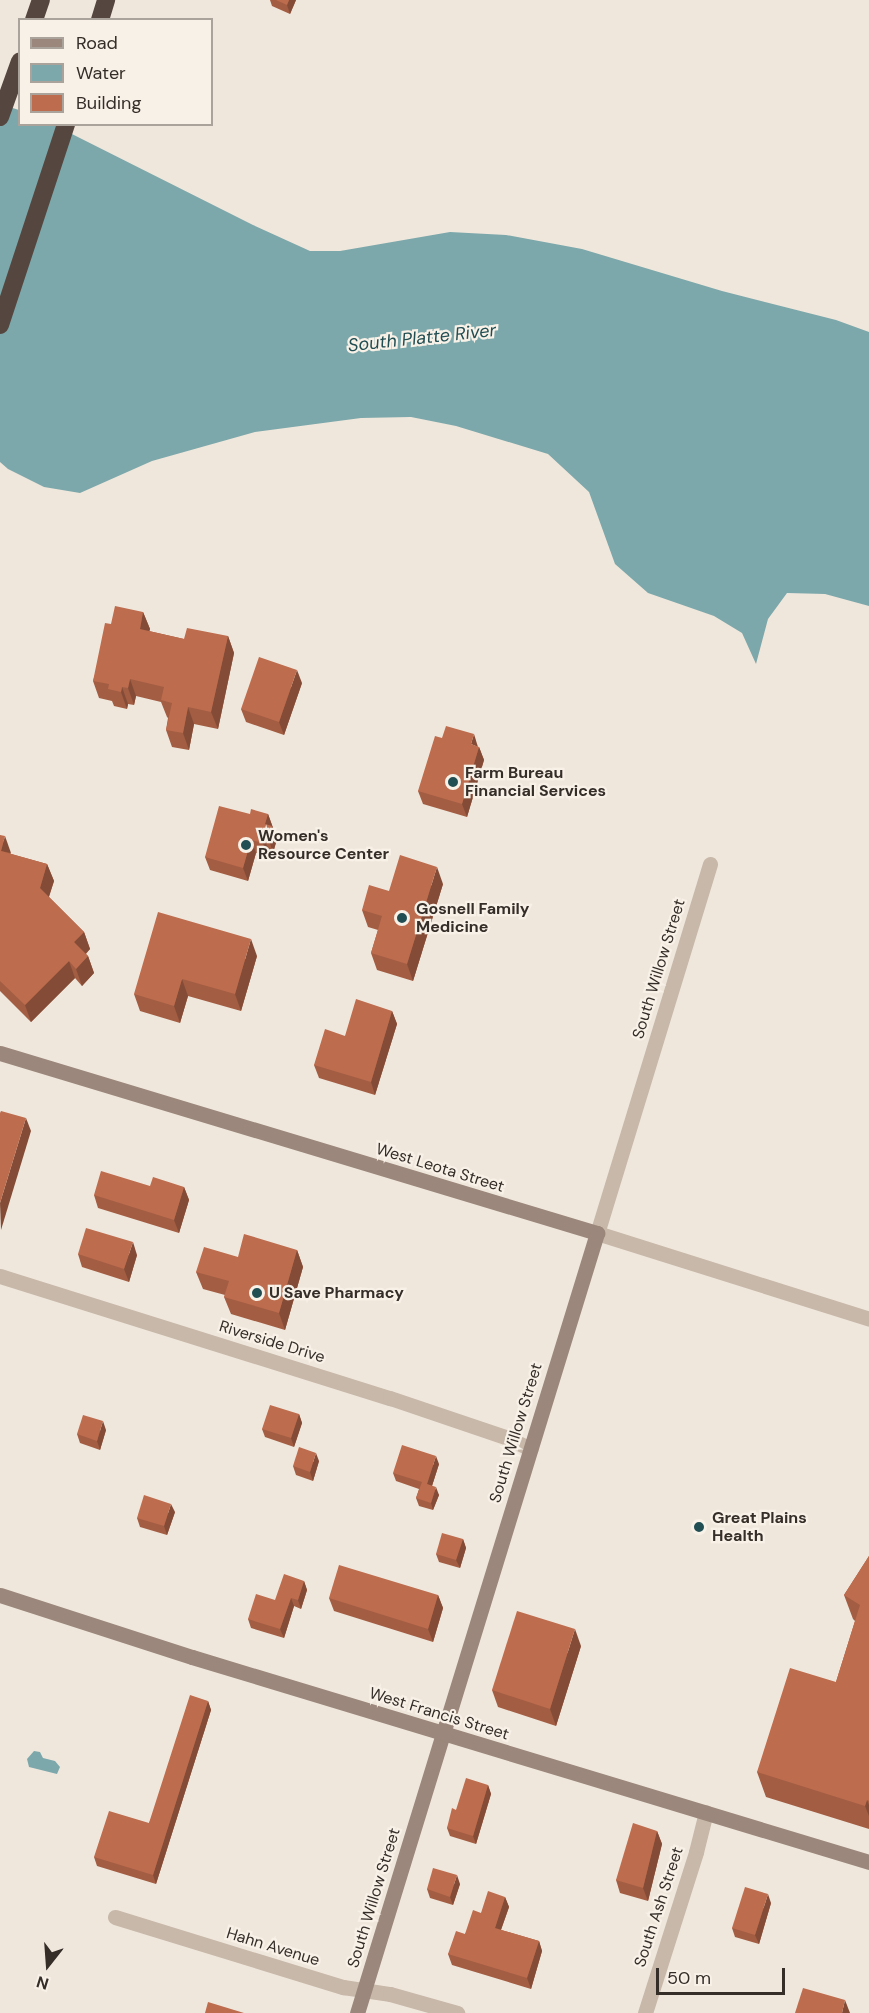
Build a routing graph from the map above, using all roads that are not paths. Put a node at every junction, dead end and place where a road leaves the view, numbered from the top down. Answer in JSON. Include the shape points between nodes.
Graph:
{"nodes":[{"id":1,"x":41,"y":0,"type":"edge"},
{"id":2,"x":106,"y":0,"type":"edge"},
{"id":3,"x":35,"y":18,"type":"edge"},
{"id":4,"x":101,"y":18,"type":"edge"},
{"id":5,"x":18,"y":67,"type":"edge"},
{"id":6,"x":0,"y":117,"type":"edge"},
{"id":7,"x":65,"y":126,"type":"edge"},
{"id":8,"x":0,"y":325,"type":"edge"},
{"id":9,"x":710,"y":864,"type":"dead end"},
{"id":10,"x":0,"y":1053,"type":"edge"},
{"id":11,"x":597,"y":1233,"type":"junction"},
{"id":12,"x":0,"y":1276,"type":"edge"},
{"id":13,"x":869,"y":1319,"type":"edge"},
{"id":14,"x":531,"y":1449,"type":"junction"},
{"id":15,"x":0,"y":1595,"type":"edge"},
{"id":16,"x":442,"y":1734,"type":"junction"},
{"id":17,"x":706,"y":1812,"type":"junction"},
{"id":18,"x":869,"y":1862,"type":"edge"},
{"id":19,"x":115,"y":1917,"type":"dead end"},
{"id":20,"x":365,"y":1990,"type":"junction"},
{"id":21,"x":357,"y":2013,"type":"edge"},
{"id":22,"x":457,"y":2013,"type":"edge"},
{"id":23,"x":645,"y":2013,"type":"edge"}],
"edges":[{"from":1,"to":3,"type":"highway"},
{"from":2,"to":4,"type":"highway"},
{"from":5,"to":6,"type":"highway"},
{"from":7,"to":8,"type":"highway"},
{"from":9,"to":11,"type":"street","name":"South Willow Street"},
{"from":10,"to":11,"type":"main road","name":"West Leota Street"},
{"from":11,"to":13,"type":"street","name":"West Leota Street"},
{"from":11,"to":14,"type":"main road","name":"South Willow Street"},
{"from":12,"to":14,"type":"street","name":"Riverside Drive","via":[[390,1398]]},
{"from":14,"to":16,"type":"main road","name":"South Willow Street"},
{"from":15,"to":16,"type":"main road","name":"West Francis Street"},
{"from":16,"to":17,"type":"main road","name":"West Francis Street"},
{"from":16,"to":20,"type":"main road","name":"South Willow Street"},
{"from":17,"to":18,"type":"main road","name":"West Francis Street"},
{"from":17,"to":23,"type":"street","name":"South Ash Street"},
{"from":19,"to":20,"type":"street","name":"Hahn Avenue","via":[[343,1987]]},
{"from":20,"to":21,"type":"main road","name":"South Willow Street"},
{"from":20,"to":22,"type":"street","name":"Hahn Avenue"}]}
